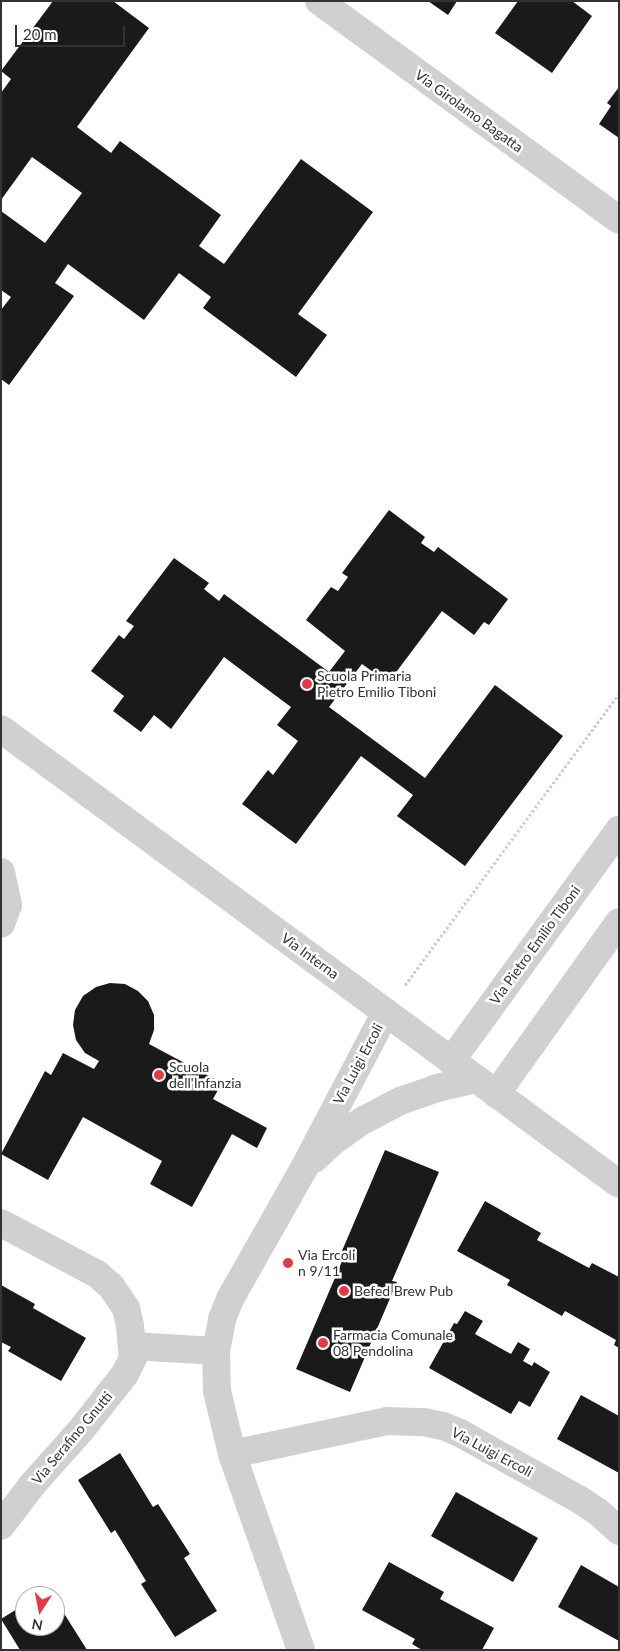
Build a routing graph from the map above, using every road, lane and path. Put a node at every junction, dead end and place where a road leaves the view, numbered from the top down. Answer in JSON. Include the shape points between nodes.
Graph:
{"nodes":[{"id":1,"x":319,"y":1,"type":"edge"},
{"id":2,"x":619,"y":220,"type":"edge"},
{"id":3,"x":619,"y":694,"type":"edge"},
{"id":4,"x":1,"y":729,"type":"edge"},
{"id":5,"x":619,"y":830,"type":"edge"},
{"id":6,"x":1,"y":872,"type":"edge"},
{"id":7,"x":619,"y":922,"type":"edge"},
{"id":8,"x":1,"y":924,"type":"edge"},
{"id":9,"x":402,"y":989,"type":"dead end"},
{"id":10,"x":386,"y":1012,"type":"junction"},
{"id":11,"x":451,"y":1061,"type":"junction"},
{"id":12,"x":486,"y":1086,"type":"junction"},
{"id":13,"x":303,"y":1170,"type":"junction"},
{"id":14,"x":619,"y":1184,"type":"edge"},
{"id":15,"x":1,"y":1222,"type":"edge"},
{"id":16,"x":133,"y":1346,"type":"junction"},
{"id":17,"x":216,"y":1351,"type":"junction"},
{"id":18,"x":232,"y":1454,"type":"junction"},
{"id":19,"x":1,"y":1526,"type":"edge"},
{"id":20,"x":619,"y":1531,"type":"edge"},
{"id":21,"x":301,"y":1650,"type":"edge"}],
"edges":[{"from":1,"to":2,"type":"street","name":"Via Girolamo Bagatta"},
{"from":3,"to":9,"type":"path"},
{"from":4,"to":10,"type":"street","name":"Via Interna"},
{"from":5,"to":11,"type":"street","name":"Via Pietro Emilio Tiboni"},
{"from":6,"to":8,"type":"street","via":[[8,905]]},
{"from":7,"to":12,"type":"street"},
{"from":10,"to":11,"type":"street","name":"Via Interna"},
{"from":10,"to":13,"type":"street","name":"Via Luigi Ercoli"},
{"from":11,"to":12,"type":"street","name":"Via Interna"},
{"from":12,"to":13,"type":"street","name":"Via Luigi Ercoli","via":[[437,1088],[385,1109],[332,1142]]},
{"from":12,"to":14,"type":"street","name":"Via Interna"},
{"from":13,"to":17,"type":"street","name":"Via Luigi Ercoli","via":[[230,1299],[222,1319]]},
{"from":15,"to":16,"type":"street","name":"Via Serafino Gnutti","via":[[97,1274],[111,1286],[126,1308]]},
{"from":16,"to":17,"type":"street"},
{"from":16,"to":19,"type":"street","name":"Via Serafino Gnutti","via":[[133,1358],[125,1374]]},
{"from":17,"to":18,"type":"street","name":"Via Luigi Ercoli","via":[[217,1391]]},
{"from":18,"to":20,"type":"street","name":"Via Luigi Ercoli","via":[[388,1421],[424,1422],[460,1434],[580,1500]]},
{"from":18,"to":21,"type":"street","name":"Via Luigi Ercoli"}]}
